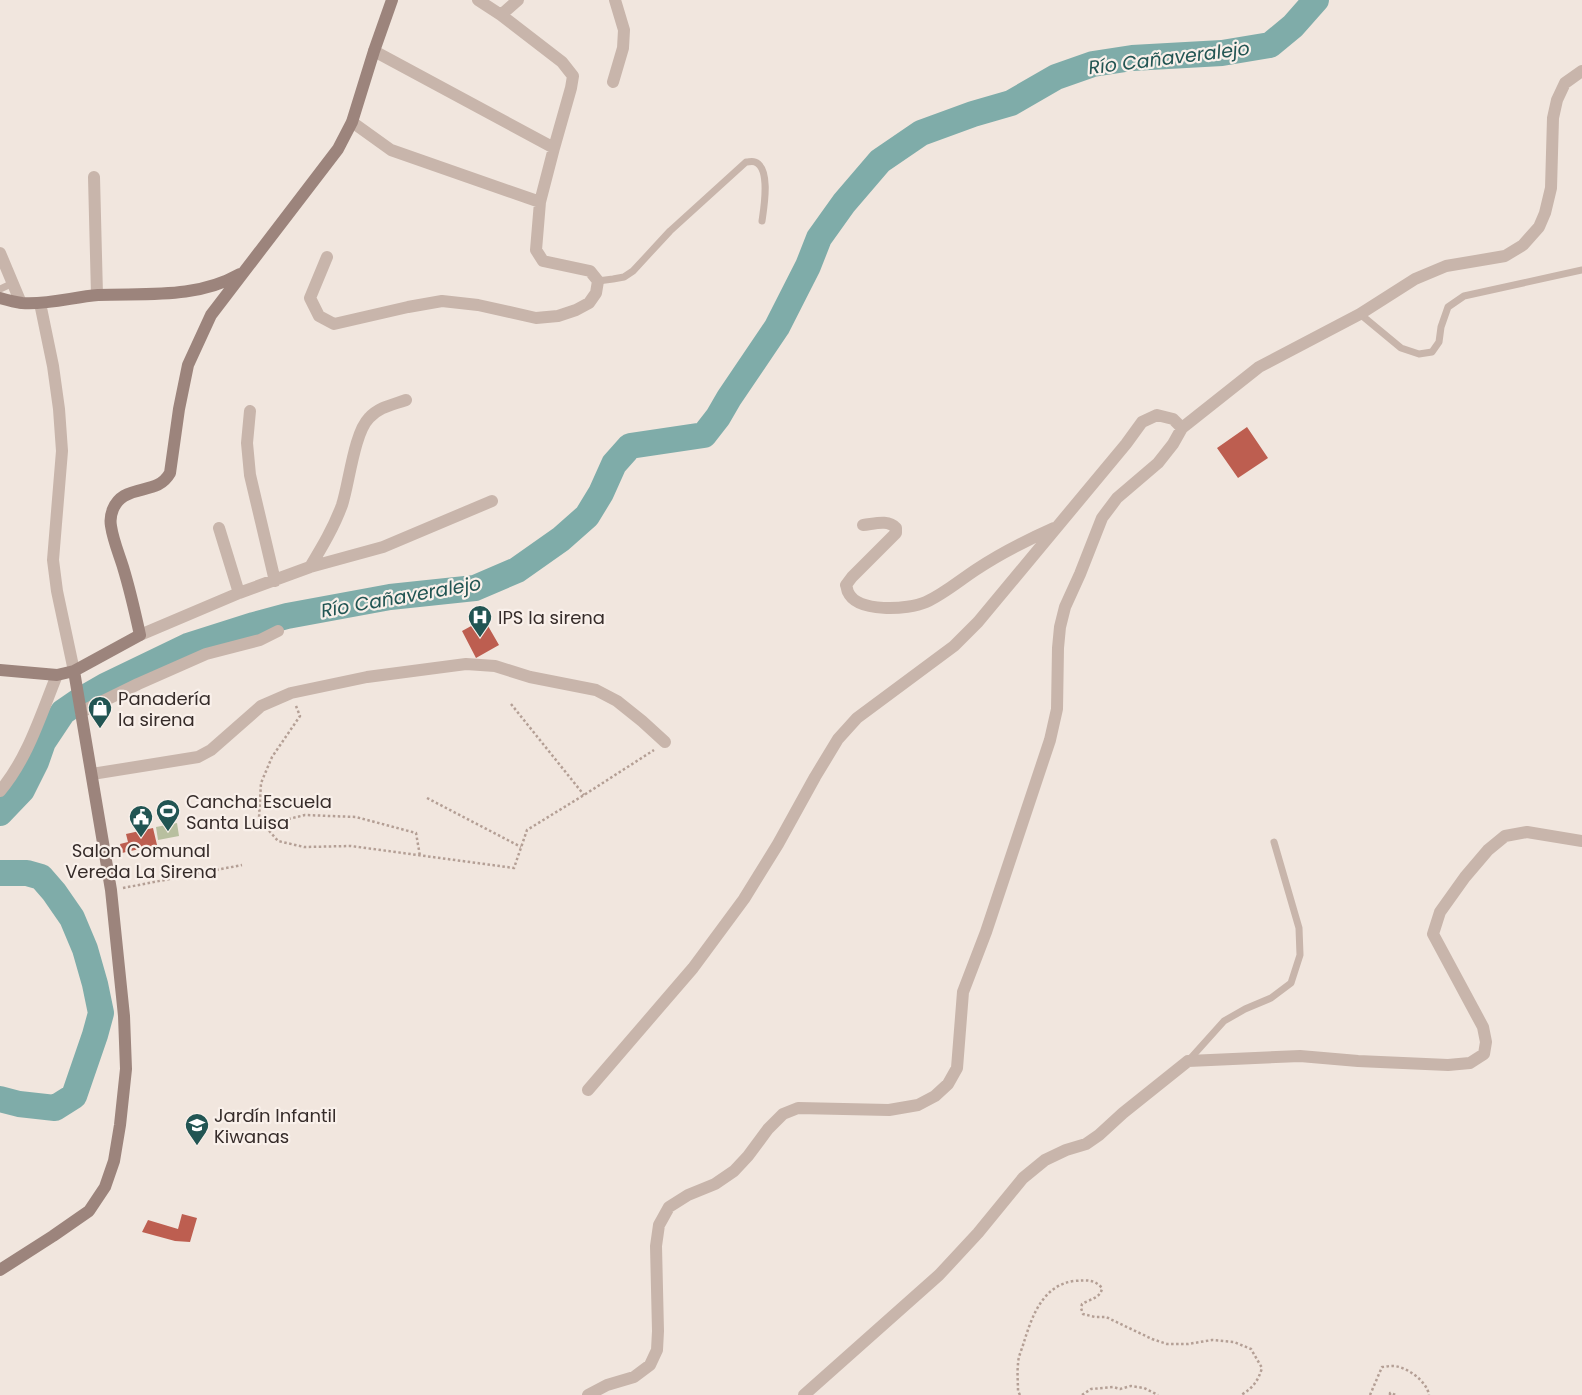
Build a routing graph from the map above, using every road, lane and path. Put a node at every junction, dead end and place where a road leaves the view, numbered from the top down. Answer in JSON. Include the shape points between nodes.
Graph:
{"nodes":[{"id":1,"x":392,"y":0,"type":"edge"},
{"id":2,"x":478,"y":0,"type":"edge"},
{"id":3,"x":518,"y":0,"type":"edge"},
{"id":4,"x":615,"y":0,"type":"edge"},
{"id":5,"x":501,"y":15,"type":"junction"},
{"id":6,"x":374,"y":51,"type":"junction"},
{"id":7,"x":1582,"y":71,"type":"edge"},
{"id":8,"x":613,"y":82,"type":"dead end"},
{"id":9,"x":352,"y":122,"type":"junction"},
{"id":10,"x":554,"y":148,"type":"junction"},
{"id":11,"x":94,"y":177,"type":"dead end"},
{"id":12,"x":540,"y":202,"type":"junction"},
{"id":13,"x":762,"y":220,"type":"dead end"},
{"id":14,"x":0,"y":253,"type":"edge"},
{"id":15,"x":327,"y":257,"type":"dead end"},
{"id":16,"x":1582,"y":270,"type":"edge"},
{"id":17,"x":243,"y":272,"type":"junction"},
{"id":18,"x":598,"y":280,"type":"junction"},
{"id":19,"x":13,"y":283,"type":"junction"},
{"id":20,"x":0,"y":289,"type":"edge"},
{"id":21,"x":97,"y":295,"type":"junction"},
{"id":22,"x":0,"y":298,"type":"edge"},
{"id":23,"x":20,"y":303,"type":"junction"},
{"id":24,"x":40,"y":303,"type":"junction"},
{"id":25,"x":1360,"y":314,"type":"junction"},
{"id":26,"x":406,"y":400,"type":"dead end"},
{"id":27,"x":250,"y":410,"type":"dead end"},
{"id":28,"x":1182,"y":428,"type":"junction"},
{"id":29,"x":492,"y":501,"type":"dead end"},
{"id":30,"x":863,"y":525,"type":"dead end"},
{"id":31,"x":1056,"y":526,"type":"junction"},
{"id":32,"x":219,"y":528,"type":"dead end"},
{"id":33,"x":310,"y":567,"type":"junction"},
{"id":34,"x":275,"y":581,"type":"junction"},
{"id":35,"x":239,"y":593,"type":"junction"},
{"id":36,"x":278,"y":631,"type":"dead end"},
{"id":37,"x":140,"y":635,"type":"junction"},
{"id":38,"x":0,"y":670,"type":"edge"},
{"id":39,"x":74,"y":672,"type":"junction"},
{"id":40,"x":57,"y":675,"type":"junction"},
{"id":41,"x":511,"y":704,"type":"dead end"},
{"id":42,"x":82,"y":716,"type":"junction"},
{"id":43,"x":300,"y":716,"type":"dead end"},
{"id":44,"x":665,"y":742,"type":"joint"},
{"id":45,"x":92,"y":774,"type":"junction"},
{"id":46,"x":0,"y":791,"type":"edge"},
{"id":47,"x":584,"y":795,"type":"junction"},
{"id":48,"x":428,"y":798,"type":"dead end"},
{"id":49,"x":264,"y":825,"type":"junction"},
{"id":50,"x":1582,"y":841,"type":"edge"},
{"id":51,"x":1274,"y":842,"type":"dead end"},
{"id":52,"x":521,"y":847,"type":"junction"},
{"id":53,"x":420,"y":856,"type":"junction"},
{"id":54,"x":242,"y":866,"type":"dead end"},
{"id":55,"x":111,"y":890,"type":"junction"},
{"id":56,"x":1188,"y":1061,"type":"junction"},
{"id":57,"x":588,"y":1090,"type":"dead end"},
{"id":58,"x":0,"y":1270,"type":"edge"},
{"id":59,"x":1120,"y":1389,"type":"junction"},
{"id":60,"x":588,"y":1395,"type":"edge"},
{"id":61,"x":804,"y":1395,"type":"edge"},
{"id":62,"x":1020,"y":1395,"type":"edge"},
{"id":63,"x":1082,"y":1395,"type":"edge"},
{"id":64,"x":1122,"y":1395,"type":"edge"},
{"id":65,"x":1158,"y":1395,"type":"edge"},
{"id":66,"x":1241,"y":1395,"type":"edge"},
{"id":67,"x":1370,"y":1395,"type":"edge"},
{"id":68,"x":1390,"y":1395,"type":"edge"},
{"id":69,"x":1396,"y":1395,"type":"edge"},
{"id":70,"x":1429,"y":1395,"type":"edge"}],
"edges":[{"from":1,"to":6,"type":"street"},
{"from":2,"to":5,"type":"street"},
{"from":3,"to":5,"type":"street"},
{"from":4,"to":8,"type":"street","via":[[624,30],[623,48]]},
{"from":5,"to":10,"type":"street","via":[[562,62],[573,76]]},
{"from":6,"to":9,"type":"street"},
{"from":6,"to":10,"type":"street"},
{"from":7,"to":25,"type":"street","via":[[1565,82],[1557,100],[1545,213],[1539,227],[1523,245],[1505,256],[1446,266],[1415,280]]},
{"from":9,"to":12,"type":"street","via":[[391,150]]},
{"from":9,"to":17,"type":"street","via":[[338,149]]},
{"from":10,"to":12,"type":"street"},
{"from":11,"to":21,"type":"street"},
{"from":12,"to":18,"type":"street","via":[[536,250],[543,261],[590,271]]},
{"from":13,"to":18,"type":"lane","via":[[765,176],[761,166],[746,162],[670,231],[633,271],[618,278]]},
{"from":14,"to":19,"type":"street"},
{"from":15,"to":18,"type":"street","via":[[310,298],[319,316],[334,324],[442,301],[536,318],[558,316],[589,303],[596,293]]},
{"from":16,"to":25,"type":"lane","via":[[1464,296],[1448,307],[1439,342],[1432,352],[1419,354],[1401,348]]},
{"from":17,"to":21,"type":"street","via":[[220,284],[195,291]]},
{"from":17,"to":37,"type":"street","via":[[211,315],[188,365],[170,473],[158,486],[122,497],[113,507],[110,525]]},
{"from":19,"to":20,"type":"lane"},
{"from":19,"to":23,"type":"street"},
{"from":21,"to":24,"type":"street"},
{"from":22,"to":23,"type":"street"},
{"from":23,"to":24,"type":"street"},
{"from":24,"to":39,"type":"street","via":[[53,366],[62,451],[54,560]]},
{"from":25,"to":28,"type":"street","via":[[1259,367]]},
{"from":26,"to":33,"type":"street","via":[[379,409],[367,419],[359,436],[342,505]]},
{"from":27,"to":34,"type":"street","via":[[247,443],[250,475]]},
{"from":28,"to":31,"type":"street","via":[[1173,419],[1157,415],[1142,422]]},
{"from":28,"to":60,"type":"street","via":[[1158,463],[1117,498],[1102,518],[1065,607],[1060,627],[1057,709],[1052,732],[963,992],[958,1068],[948,1084],[918,1105],[889,1110],[798,1108],[783,1114],[734,1171],[669,1207],[659,1225],[656,1246],[657,1350],[650,1365],[634,1377]]},
{"from":29,"to":33,"type":"street","via":[[383,548]]},
{"from":30,"to":31,"type":"street","via":[[887,522],[896,528],[896,533],[852,577],[846,585],[848,593],[861,603],[886,609],[924,603],[1004,552]]},
{"from":31,"to":57,"type":"street","via":[[978,622],[954,646],[856,718],[838,738],[744,899],[693,968]]},
{"from":32,"to":35,"type":"street"},
{"from":33,"to":34,"type":"street"},
{"from":34,"to":35,"type":"street"},
{"from":35,"to":37,"type":"street"},
{"from":36,"to":42,"type":"street","via":[[260,640],[206,654],[138,684]]},
{"from":37,"to":39,"type":"street"},
{"from":38,"to":40,"type":"street"},
{"from":39,"to":40,"type":"street"},
{"from":39,"to":42,"type":"street"},
{"from":40,"to":46,"type":"street","via":[[19,764]]},
{"from":41,"to":47,"type":"path"},
{"from":42,"to":45,"type":"street"},
{"from":43,"to":49,"type":"path","via":[[272,757],[261,783],[260,818]]},
{"from":44,"to":45,"type":"street","via":[[617,701],[596,690],[538,679],[494,666],[466,664],[291,692],[261,706],[211,750],[198,757]]},
{"from":44,"to":47,"type":"path"},
{"from":45,"to":55,"type":"street"},
{"from":47,"to":52,"type":"path","via":[[527,830]]},
{"from":48,"to":52,"type":"path"},
{"from":49,"to":53,"type":"path","via":[[278,841],[304,847],[351,846]]},
{"from":49,"to":53,"type":"path","via":[[305,815],[356,816],[416,833]]},
{"from":50,"to":56,"type":"street","via":[[1527,832],[1505,836],[1488,850],[1440,912],[1434,934],[1483,1027],[1486,1042],[1484,1054],[1470,1063],[1448,1065],[1300,1056]]},
{"from":51,"to":56,"type":"lane","via":[[1299,928],[1300,955],[1291,984],[1224,1022]]},
{"from":52,"to":53,"type":"path","via":[[514,868]]},
{"from":54,"to":55,"type":"path"},
{"from":55,"to":58,"type":"street","via":[[126,1069],[114,1161],[105,1187],[89,1211]]},
{"from":56,"to":61,"type":"street","via":[[1099,1135],[1086,1144],[1045,1160],[1023,1178],[939,1276]]},
{"from":59,"to":63,"type":"path","via":[[1091,1390]]},
{"from":59,"to":64,"type":"path"},
{"from":59,"to":65,"type":"path","via":[[1131,1386],[1144,1388]]},
{"from":62,"to":66,"type":"path","via":[[1017,1363],[1039,1304],[1055,1288],[1085,1280],[1097,1282],[1102,1293],[1082,1304],[1083,1314],[1106,1317],[1167,1344],[1212,1340],[1234,1342],[1251,1349],[1262,1368],[1258,1381]]},
{"from":67,"to":70,"type":"path","via":[[1382,1368],[1392,1366],[1414,1375],[1428,1389]]},
{"from":68,"to":69,"type":"path"}]}
